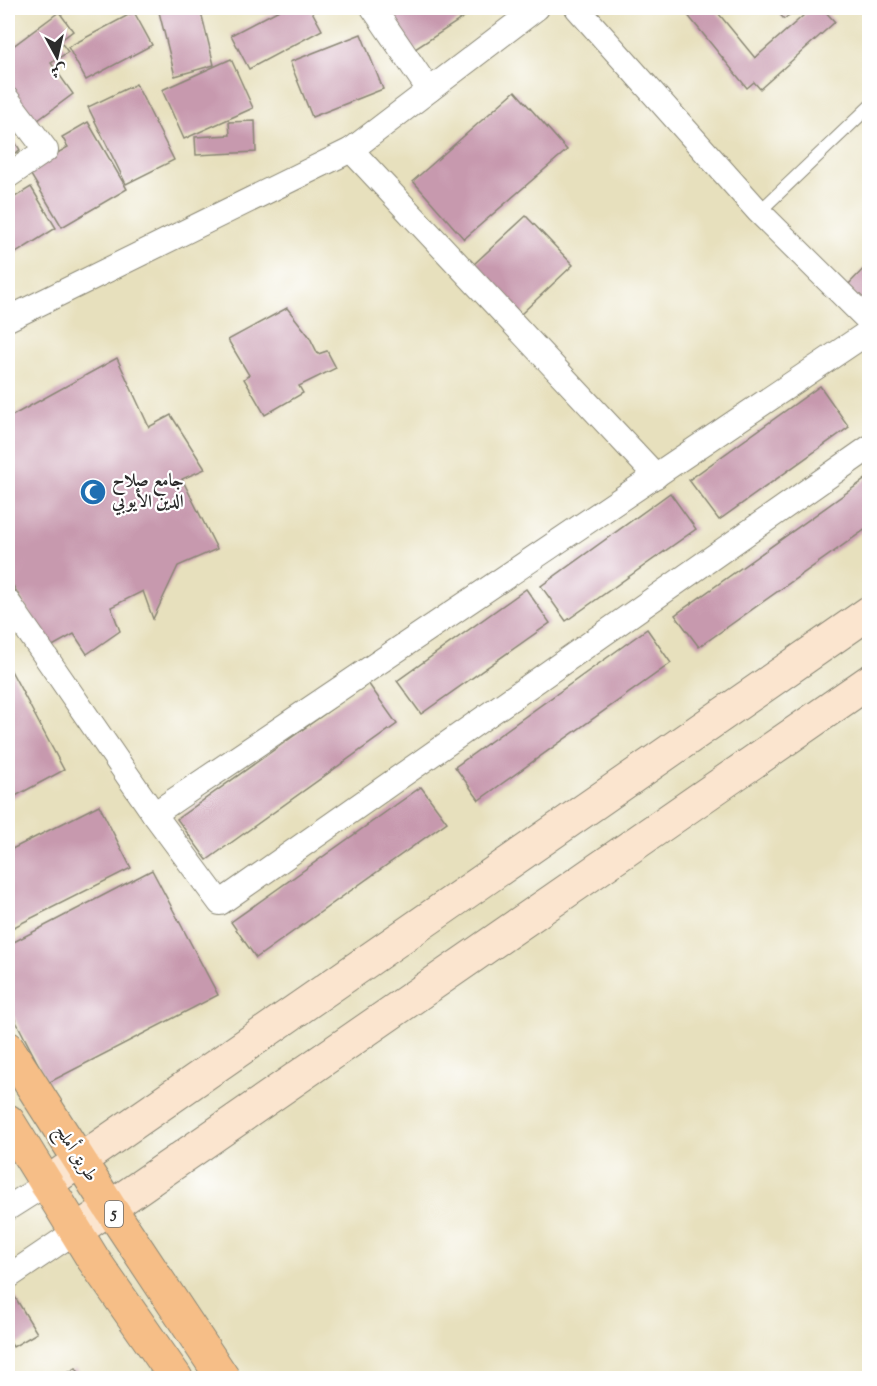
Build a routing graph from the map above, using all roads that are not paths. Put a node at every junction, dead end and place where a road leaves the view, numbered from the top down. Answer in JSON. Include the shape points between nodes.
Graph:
{"nodes":[{"id":1,"x":373,"y":8,"type":"edge"},
{"id":2,"x":537,"y":8,"type":"edge"},
{"id":3,"x":577,"y":8,"type":"edge"},
{"id":4,"x":429,"y":90,"type":"junction"},
{"id":5,"x":8,"y":100,"type":"edge"},
{"id":6,"x":870,"y":106,"type":"edge"},
{"id":7,"x":351,"y":150,"type":"junction"},
{"id":8,"x":8,"y":176,"type":"edge"},
{"id":9,"x":759,"y":212,"type":"junction"},
{"id":10,"x":8,"y":318,"type":"edge"},
{"id":11,"x":870,"y":322,"type":"edge"},
{"id":12,"x":870,"y":331,"type":"edge"},
{"id":13,"x":870,"y":447,"type":"edge"},
{"id":14,"x":656,"y":476,"type":"junction"},
{"id":15,"x":8,"y":602,"type":"edge"},
{"id":16,"x":870,"y":612,"type":"edge"},
{"id":17,"x":870,"y":681,"type":"edge"},
{"id":18,"x":154,"y":814,"type":"junction"},
{"id":19,"x":8,"y":1048,"type":"edge"},
{"id":20,"x":8,"y":1121,"type":"edge"},
{"id":21,"x":79,"y":1160,"type":"junction"},
{"id":22,"x":46,"y":1184,"type":"junction"},
{"id":23,"x":8,"y":1208,"type":"edge"},
{"id":24,"x":110,"y":1208,"type":"junction"},
{"id":25,"x":76,"y":1231,"type":"junction"},
{"id":26,"x":8,"y":1277,"type":"edge"},
{"id":27,"x":176,"y":1378,"type":"edge"},
{"id":28,"x":223,"y":1378,"type":"edge"}],
"edges":[{"from":1,"to":4,"type":"street"},
{"from":2,"to":4,"type":"street"},
{"from":3,"to":9,"type":"street"},
{"from":4,"to":7,"type":"street"},
{"from":5,"to":8,"type":"street","via":[[46,150]]},
{"from":6,"to":9,"type":"lane"},
{"from":7,"to":10,"type":"street"},
{"from":7,"to":14,"type":"street"},
{"from":9,"to":11,"type":"street"},
{"from":12,"to":14,"type":"street"},
{"from":13,"to":18,"type":"street","via":[[220,903]]},
{"from":14,"to":18,"type":"street"},
{"from":15,"to":18,"type":"street"},
{"from":16,"to":21,"type":"street"},
{"from":17,"to":24,"type":"street"},
{"from":19,"to":21,"type":"highway","name":"طريق أملج","number":"5"},
{"from":20,"to":22,"type":"highway"},
{"from":21,"to":22,"type":"street"},
{"from":21,"to":24,"type":"highway","name":"طريق أملج","number":"5"},
{"from":22,"to":23,"type":"street"},
{"from":22,"to":25,"type":"highway"},
{"from":24,"to":25,"type":"street"},
{"from":24,"to":28,"type":"highway","name":"طريق أملج","number":"5"},
{"from":25,"to":26,"type":"street"},
{"from":25,"to":27,"type":"highway"}]}
